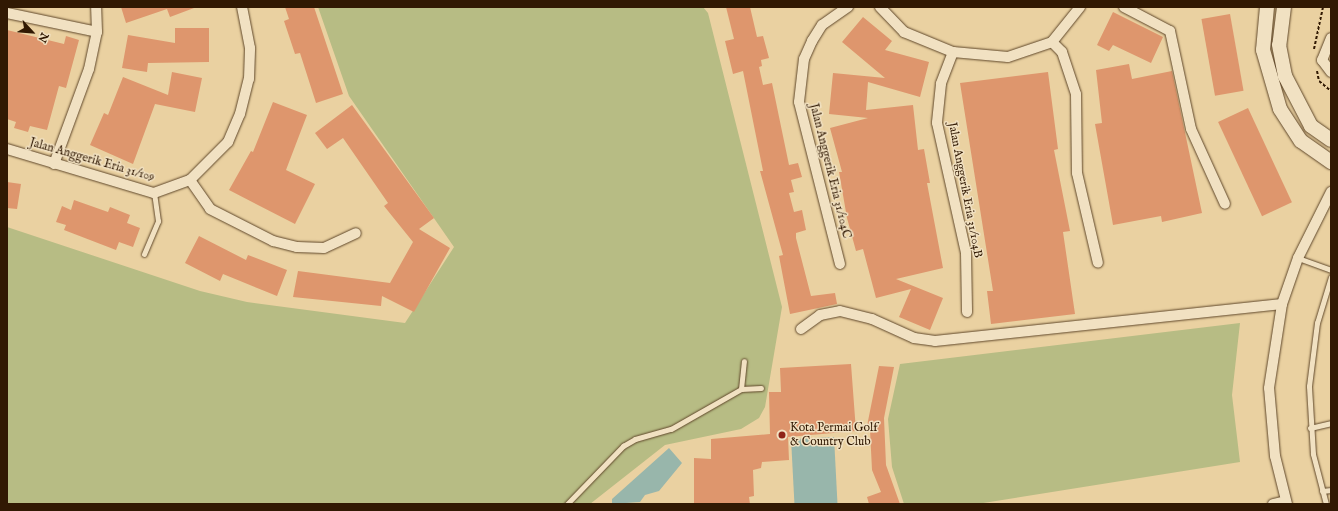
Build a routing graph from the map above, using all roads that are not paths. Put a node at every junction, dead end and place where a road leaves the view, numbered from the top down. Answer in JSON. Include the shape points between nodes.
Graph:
{"nodes":[{"id":1,"x":96,"y":7,"type":"edge"},
{"id":2,"x":242,"y":7,"type":"edge"},
{"id":3,"x":848,"y":7,"type":"edge"},
{"id":4,"x":880,"y":7,"type":"edge"},
{"id":5,"x":1080,"y":7,"type":"edge"},
{"id":6,"x":1124,"y":7,"type":"edge"},
{"id":7,"x":1267,"y":7,"type":"edge"},
{"id":8,"x":1284,"y":7,"type":"edge"},
{"id":9,"x":7,"y":13,"type":"edge"},
{"id":10,"x":97,"y":32,"type":"junction"},
{"id":11,"x":1331,"y":38,"type":"edge"},
{"id":12,"x":1052,"y":42,"type":"junction"},
{"id":13,"x":953,"y":52,"type":"junction"},
{"id":14,"x":1331,"y":72,"type":"edge"},
{"id":15,"x":1331,"y":140,"type":"edge"},
{"id":16,"x":7,"y":149,"type":"edge"},
{"id":17,"x":1331,"y":162,"type":"edge"},
{"id":18,"x":54,"y":164,"type":"junction"},
{"id":19,"x":190,"y":180,"type":"junction"},
{"id":20,"x":1331,"y":192,"type":"edge"},
{"id":21,"x":154,"y":193,"type":"junction"},
{"id":22,"x":1225,"y":204,"type":"dead end"},
{"id":23,"x":356,"y":233,"type":"dead end"},
{"id":24,"x":144,"y":254,"type":"dead end"},
{"id":25,"x":1298,"y":258,"type":"junction"},
{"id":26,"x":840,"y":264,"type":"dead end"},
{"id":27,"x":1098,"y":264,"type":"dead end"},
{"id":28,"x":1331,"y":270,"type":"edge"},
{"id":29,"x":1331,"y":277,"type":"edge"},
{"id":30,"x":1282,"y":304,"type":"junction"},
{"id":31,"x":968,"y":312,"type":"dead end"},
{"id":32,"x":801,"y":329,"type":"dead end"},
{"id":33,"x":744,"y":361,"type":"dead end"},
{"id":34,"x":741,"y":388,"type":"junction"},
{"id":35,"x":761,"y":388,"type":"dead end"},
{"id":36,"x":1331,"y":423,"type":"edge"},
{"id":37,"x":1310,"y":428,"type":"junction"},
{"id":38,"x":1331,"y":490,"type":"edge"},
{"id":39,"x":1322,"y":492,"type":"junction"},
{"id":40,"x":1287,"y":503,"type":"edge"},
{"id":41,"x":567,"y":504,"type":"edge"},
{"id":42,"x":1273,"y":504,"type":"edge"},
{"id":43,"x":1326,"y":504,"type":"edge"}],
"edges":[{"from":1,"to":10,"type":"street"},
{"from":2,"to":19,"type":"street","name":"Jalan Anggerik Eria 31/109","via":[[250,48],[250,79],[240,114],[228,142]]},
{"from":3,"to":26,"type":"street","name":"Jalan Anggerik Eria 31/104C","via":[[822,25],[812,41],[804,59],[799,102]]},
{"from":4,"to":13,"type":"street","via":[[904,32]]},
{"from":5,"to":12,"type":"street"},
{"from":6,"to":22,"type":"street","via":[[1170,31],[1191,129]]},
{"from":7,"to":17,"type":"main road","via":[[1263,50],[1280,109],[1301,141]]},
{"from":8,"to":15,"type":"main road","via":[[1279,45],[1285,76],[1311,126]]},
{"from":9,"to":10,"type":"street"},
{"from":10,"to":18,"type":"street","via":[[90,69]]},
{"from":11,"to":14,"type":"street","via":[[1322,60]]},
{"from":12,"to":13,"type":"street","via":[[1008,57]]},
{"from":12,"to":27,"type":"street","via":[[1062,52],[1076,94],[1077,173]]},
{"from":13,"to":31,"type":"street","name":"Jalan Anggerik Eria 31/104B","via":[[941,84],[938,123],[966,253]]},
{"from":16,"to":18,"type":"street","name":"Jalan Anggerik Eria 31/109"},
{"from":18,"to":21,"type":"street","name":"Jalan Anggerik Eria 31/109"},
{"from":19,"to":21,"type":"street","name":"Jalan Anggerik Eria 31/109"},
{"from":19,"to":23,"type":"street","via":[[210,209],[273,241],[297,247],[324,248]]},
{"from":20,"to":25,"type":"street"},
{"from":21,"to":24,"type":"lane","via":[[158,222]]},
{"from":25,"to":28,"type":"lane"},
{"from":25,"to":30,"type":"street"},
{"from":29,"to":37,"type":"lane","via":[[1312,353]]},
{"from":30,"to":32,"type":"street","via":[[935,341],[914,338],[872,319],[840,311],[820,315]]},
{"from":30,"to":40,"type":"street","via":[[1269,388],[1275,456]]},
{"from":33,"to":34,"type":"lane"},
{"from":34,"to":35,"type":"lane"},
{"from":34,"to":41,"type":"lane","via":[[671,429],[635,438],[623,446]]},
{"from":36,"to":37,"type":"lane"},
{"from":37,"to":39,"type":"lane"},
{"from":38,"to":39,"type":"lane"},
{"from":39,"to":43,"type":"lane"},
{"from":40,"to":42,"type":"street"}]}
